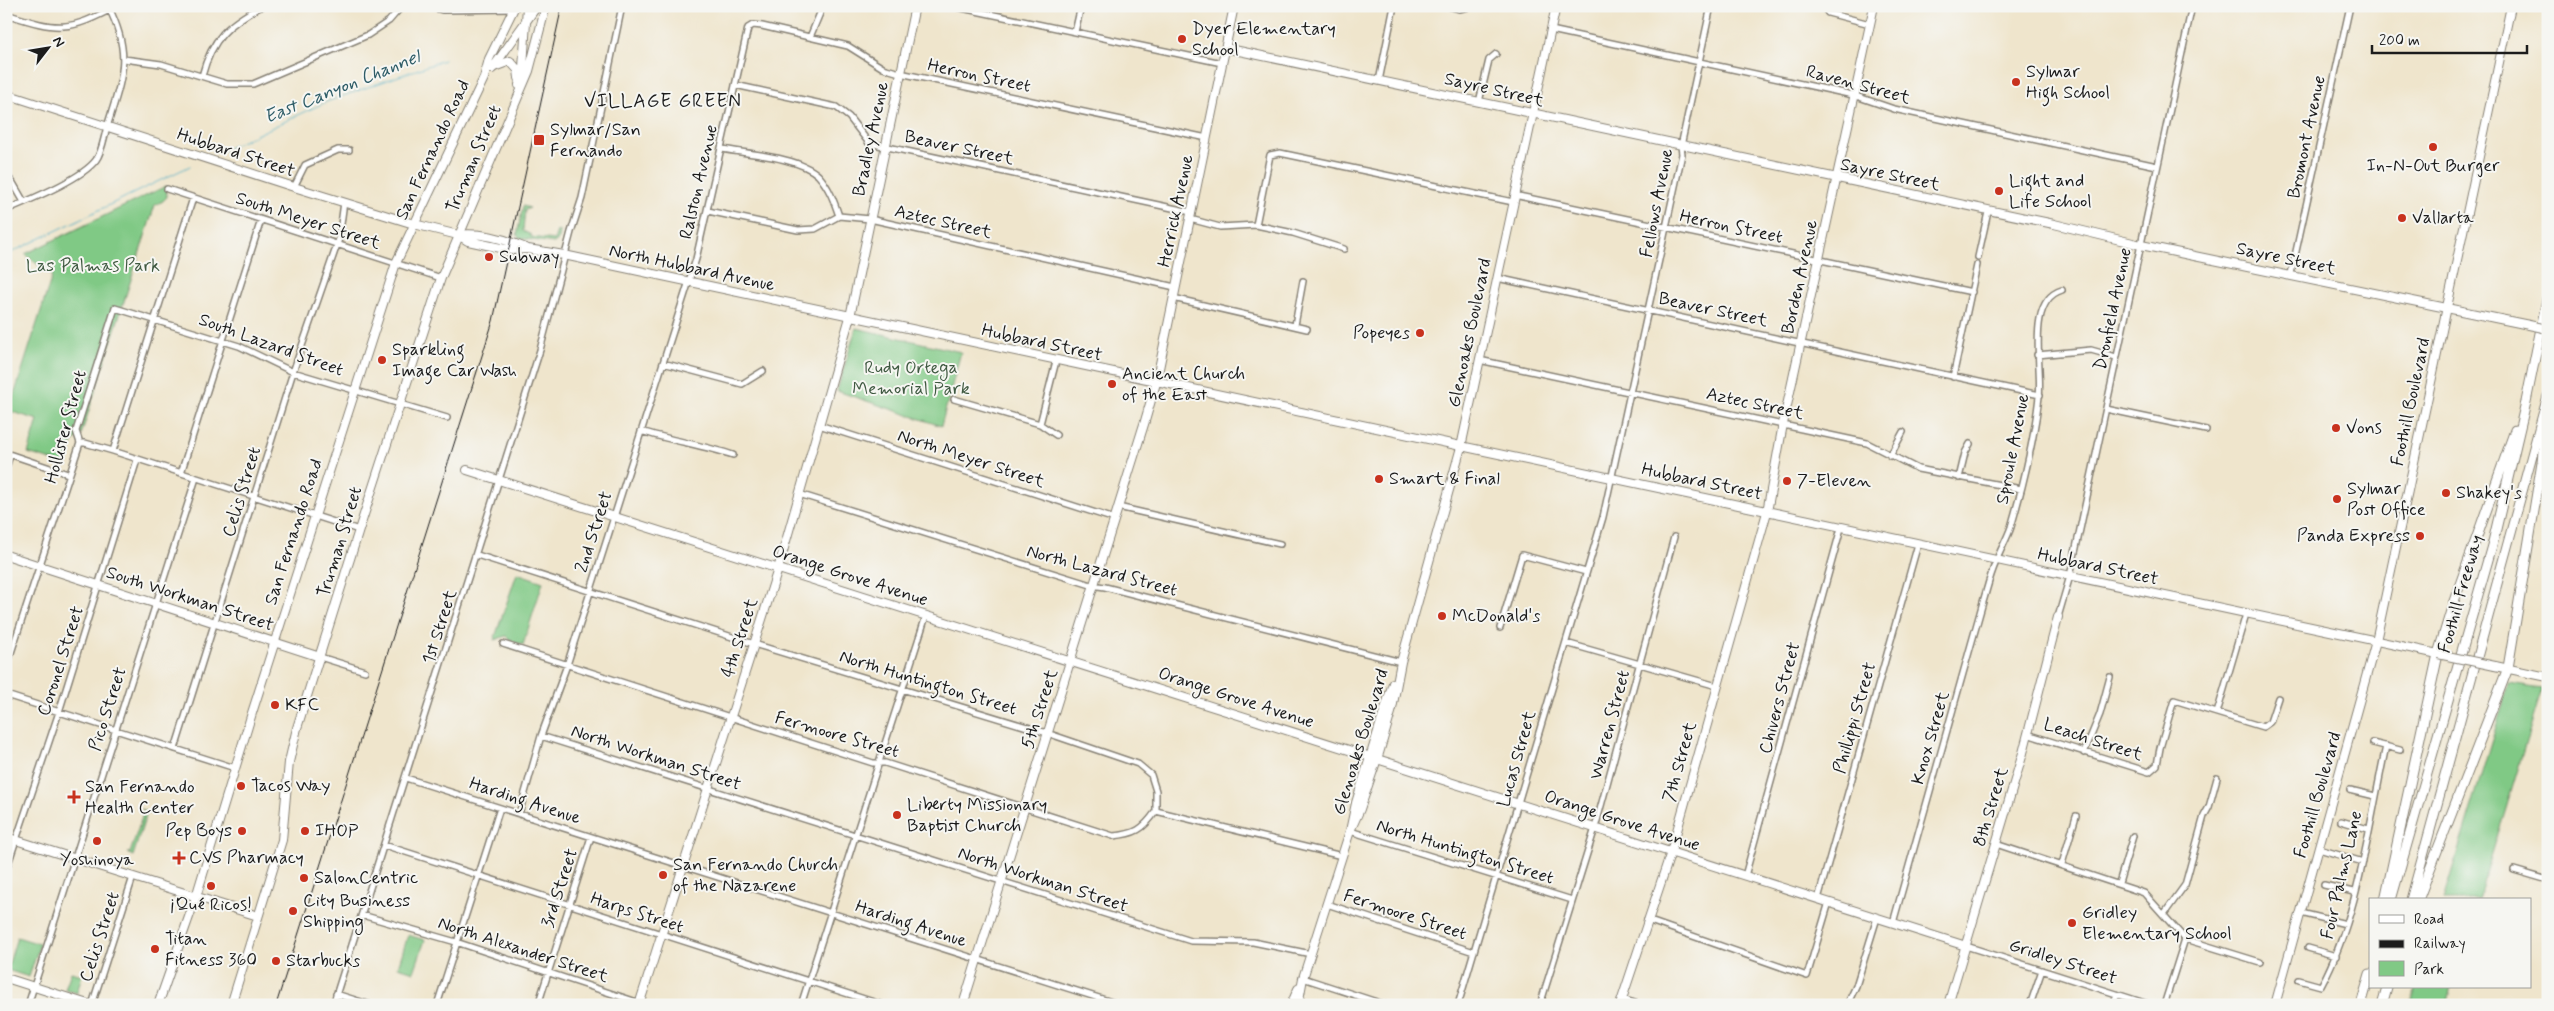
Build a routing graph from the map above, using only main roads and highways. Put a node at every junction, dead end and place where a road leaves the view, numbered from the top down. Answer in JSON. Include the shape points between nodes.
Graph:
{"nodes":[{"id":1,"x":527,"y":6,"type":"edge"},
{"id":2,"x":537,"y":6,"type":"edge"},
{"id":3,"x":546,"y":6,"type":"edge"},
{"id":4,"x":915,"y":6,"type":"edge"},
{"id":5,"x":1234,"y":6,"type":"edge"},
{"id":6,"x":1556,"y":6,"type":"edge"},
{"id":7,"x":1874,"y":6,"type":"edge"},
{"id":8,"x":2511,"y":6,"type":"edge"},
{"id":9,"x":514,"y":7,"type":"edge"},
{"id":10,"x":526,"y":23,"type":"junction"},
{"id":11,"x":1225,"y":48,"type":"junction"},
{"id":12,"x":494,"y":67,"type":"junction"},
{"id":13,"x":484,"y":78,"type":"junction"},
{"id":14,"x":519,"y":80,"type":"junction"},
{"id":15,"x":6,"y":94,"type":"edge"},
{"id":16,"x":516,"y":99,"type":"junction"},
{"id":17,"x":1532,"y":115,"type":"junction"},
{"id":18,"x":1836,"y":178,"type":"junction"},
{"id":19,"x":414,"y":224,"type":"junction"},
{"id":20,"x":458,"y":235,"type":"junction"},
{"id":21,"x":511,"y":246,"type":"joint"},
{"id":22,"x":859,"y":278,"type":"joint"},
{"id":23,"x":2548,"y":294,"type":"edge"},
{"id":24,"x":2447,"y":306,"type":"junction"},
{"id":25,"x":850,"y":317,"type":"junction"},
{"id":26,"x":2548,"y":329,"type":"edge"},
{"id":27,"x":1156,"y":383,"type":"junction"},
{"id":28,"x":2548,"y":398,"type":"edge"},
{"id":29,"x":2526,"y":402,"type":"junction"},
{"id":30,"x":1145,"y":421,"type":"joint"},
{"id":31,"x":1461,"y":448,"type":"junction"},
{"id":32,"x":467,"y":470,"type":"dead end"},
{"id":33,"x":1767,"y":512,"type":"junction"},
{"id":34,"x":1754,"y":554,"type":"joint"},
{"id":35,"x":6,"y":556,"type":"edge"},
{"id":36,"x":778,"y":569,"type":"junction"},
{"id":37,"x":2058,"y":617,"type":"road end"},
{"id":38,"x":2376,"y":641,"type":"junction"},
{"id":39,"x":275,"y":642,"type":"junction"},
{"id":40,"x":2438,"y":654,"type":"junction"},
{"id":41,"x":320,"y":657,"type":"junction"},
{"id":42,"x":1071,"y":662,"type":"junction"},
{"id":43,"x":2508,"y":668,"type":"junction"},
{"id":44,"x":2548,"y":677,"type":"edge"},
{"id":45,"x":1373,"y":758,"type":"junction"},
{"id":46,"x":6,"y":837,"type":"edge"},
{"id":47,"x":1671,"y":852,"type":"junction"},
{"id":48,"x":196,"y":897,"type":"junction"},
{"id":49,"x":2385,"y":898,"type":"edge"},
{"id":50,"x":2392,"y":898,"type":"edge"},
{"id":51,"x":2412,"y":898,"type":"edge"},
{"id":52,"x":2419,"y":898,"type":"edge"},
{"id":53,"x":258,"y":916,"type":"junction"},
{"id":54,"x":1966,"y":946,"type":"junction"},
{"id":55,"x":6,"y":978,"type":"edge"},
{"id":56,"x":1303,"y":978,"type":"junction"},
{"id":57,"x":2369,"y":978,"type":"edge"},
{"id":58,"x":2387,"y":988,"type":"edge"},
{"id":59,"x":1621,"y":1002,"type":"edge"},
{"id":60,"x":642,"y":1004,"type":"edge"},
{"id":61,"x":91,"y":1005,"type":"edge"},
{"id":62,"x":158,"y":1005,"type":"edge"},
{"id":63,"x":230,"y":1005,"type":"edge"},
{"id":64,"x":962,"y":1005,"type":"edge"},
{"id":65,"x":1291,"y":1005,"type":"edge"},
{"id":66,"x":1298,"y":1005,"type":"edge"},
{"id":67,"x":1948,"y":1005,"type":"edge"},
{"id":68,"x":2275,"y":1005,"type":"edge"},
{"id":69,"x":2361,"y":1005,"type":"edge"},
{"id":70,"x":2382,"y":1005,"type":"edge"}],
"edges":[{"from":1,"to":10,"type":"main road","name":"Truman Street"},
{"from":2,"to":10,"type":"main road","name":"San Fernando Road"},
{"from":3,"to":16,"type":"main road","name":"Truman Street","via":[[529,70]]},
{"from":4,"to":22,"type":"main road","name":"Bradley Avenue"},
{"from":5,"to":11,"type":"main road","name":"Herrick Avenue"},
{"from":6,"to":17,"type":"main road","name":"Glenoaks Boulevard"},
{"from":7,"to":18,"type":"main road","name":"Borden Avenue"},
{"from":8,"to":24,"type":"main road","name":"Foothill Boulevard"},
{"from":9,"to":13,"type":"main road","name":"San Fernando Road","via":[[489,59]]},
{"from":10,"to":12,"type":"main road","name":"San Fernando Road"},
{"from":10,"to":14,"type":"main road","name":"Truman Street","via":[[523,68]]},
{"from":11,"to":17,"type":"main road","name":"Sayre Street"},
{"from":11,"to":27,"type":"main road","name":"Herrick Avenue"},
{"from":12,"to":13,"type":"main road","name":"San Fernando Road"},
{"from":12,"to":14,"type":"main road","via":[[510,61],[518,70]]},
{"from":13,"to":19,"type":"main road","name":"San Fernando Road"},
{"from":14,"to":16,"type":"main road","name":"Truman Street"},
{"from":15,"to":19,"type":"main road","name":"Hubbard Street"},
{"from":16,"to":20,"type":"main road","name":"Truman Street"},
{"from":17,"to":18,"type":"main road","name":"Sayre Street"},
{"from":17,"to":31,"type":"main road","name":"Glenoaks Boulevard"},
{"from":18,"to":24,"type":"main road","name":"Sayre Street"},
{"from":18,"to":33,"type":"main road","name":"Borden Avenue"},
{"from":19,"to":20,"type":"main road","name":"Hubbard Street"},
{"from":19,"to":39,"type":"main road","name":"San Fernando Road","via":[[396,264]]},
{"from":20,"to":21,"type":"main road","name":"Hubbard Street","via":[[468,241]]},
{"from":20,"to":41,"type":"main road","name":"Truman Street","via":[[441,278]]},
{"from":21,"to":25,"type":"main road","name":"North Hubbard Avenue"},
{"from":22,"to":25,"type":"main road","name":"4th Street"},
{"from":23,"to":29,"type":"highway","name":"Foothill Freeway"},
{"from":24,"to":26,"type":"main road","name":"Sayre Street","bridge":true},
{"from":24,"to":38,"type":"main road","name":"Foothill Boulevard"},
{"from":25,"to":27,"type":"main road","name":"Hubbard Street"},
{"from":25,"to":36,"type":"main road","name":"4th Street"},
{"from":27,"to":30,"type":"main road","name":"Herrick Avenue"},
{"from":27,"to":31,"type":"main road","name":"Hubbard Street"},
{"from":28,"to":43,"type":"highway","via":[[2542,462]]},
{"from":28,"to":51,"type":"highway","name":"Foothill Freeway"},
{"from":29,"to":40,"type":"highway","via":[[2504,456]]},
{"from":29,"to":50,"type":"highway","name":"Foothill Freeway","via":[[2492,542]]},
{"from":30,"to":42,"type":"main road","name":"5th Street"},
{"from":31,"to":33,"type":"main road","name":"Hubbard Street"},
{"from":31,"to":45,"type":"main road","name":"Glenoaks Boulevard","via":[[1401,662],[1384,708]]},
{"from":32,"to":36,"type":"main road","name":"Orange Grove Avenue"},
{"from":33,"to":34,"type":"main road","name":"Borden Avenue"},
{"from":33,"to":38,"type":"main road","name":"Hubbard Street"},
{"from":34,"to":47,"type":"main road","name":"7th Street"},
{"from":35,"to":39,"type":"main road","name":"South Workman Street"},
{"from":36,"to":42,"type":"main road","name":"Orange Grove Avenue"},
{"from":36,"to":60,"type":"main road","name":"4th Street"},
{"from":37,"to":54,"type":"main road","name":"8th Street","via":[[2028,734]]},
{"from":38,"to":40,"type":"main road","name":"Hubbard Street"},
{"from":38,"to":68,"type":"main road","name":"Foothill Boulevard"},
{"from":39,"to":41,"type":"main road","name":"South Workman Street"},
{"from":39,"to":48,"type":"main road","name":"San Fernando Road"},
{"from":40,"to":43,"type":"main road","name":"Hubbard Street","bridge":true},
{"from":40,"to":49,"type":"highway"},
{"from":41,"to":53,"type":"main road","name":"Truman Street","via":[[291,753],[282,840]]},
{"from":42,"to":45,"type":"main road","name":"Orange Grove Avenue"},
{"from":42,"to":64,"type":"main road","name":"5th Street"},
{"from":43,"to":44,"type":"main road","name":"Hubbard Street"},
{"from":43,"to":52,"type":"highway"},
{"from":45,"to":47,"type":"main road","name":"Orange Grove Avenue"},
{"from":45,"to":56,"type":"main road","name":"Glenoaks Boulevard","via":[[1354,808],[1350,831]]},
{"from":46,"to":48,"type":"main road"},
{"from":47,"to":54,"type":"main road","name":"Orange Grove Avenue"},
{"from":47,"to":59,"type":"main road","name":"7th Street"},
{"from":48,"to":53,"type":"main road"},
{"from":48,"to":62,"type":"main road","name":"San Fernando Road"},
{"from":53,"to":63,"type":"main road","name":"Truman Street"},
{"from":54,"to":67,"type":"main road","name":"8th Street"},
{"from":55,"to":61,"type":"main road"},
{"from":56,"to":65,"type":"main road","name":"Glenoaks Boulevard"},
{"from":56,"to":66,"type":"main road","name":"Glenoaks Boulevard"},
{"from":57,"to":69,"type":"highway"},
{"from":58,"to":70,"type":"highway"}]}
